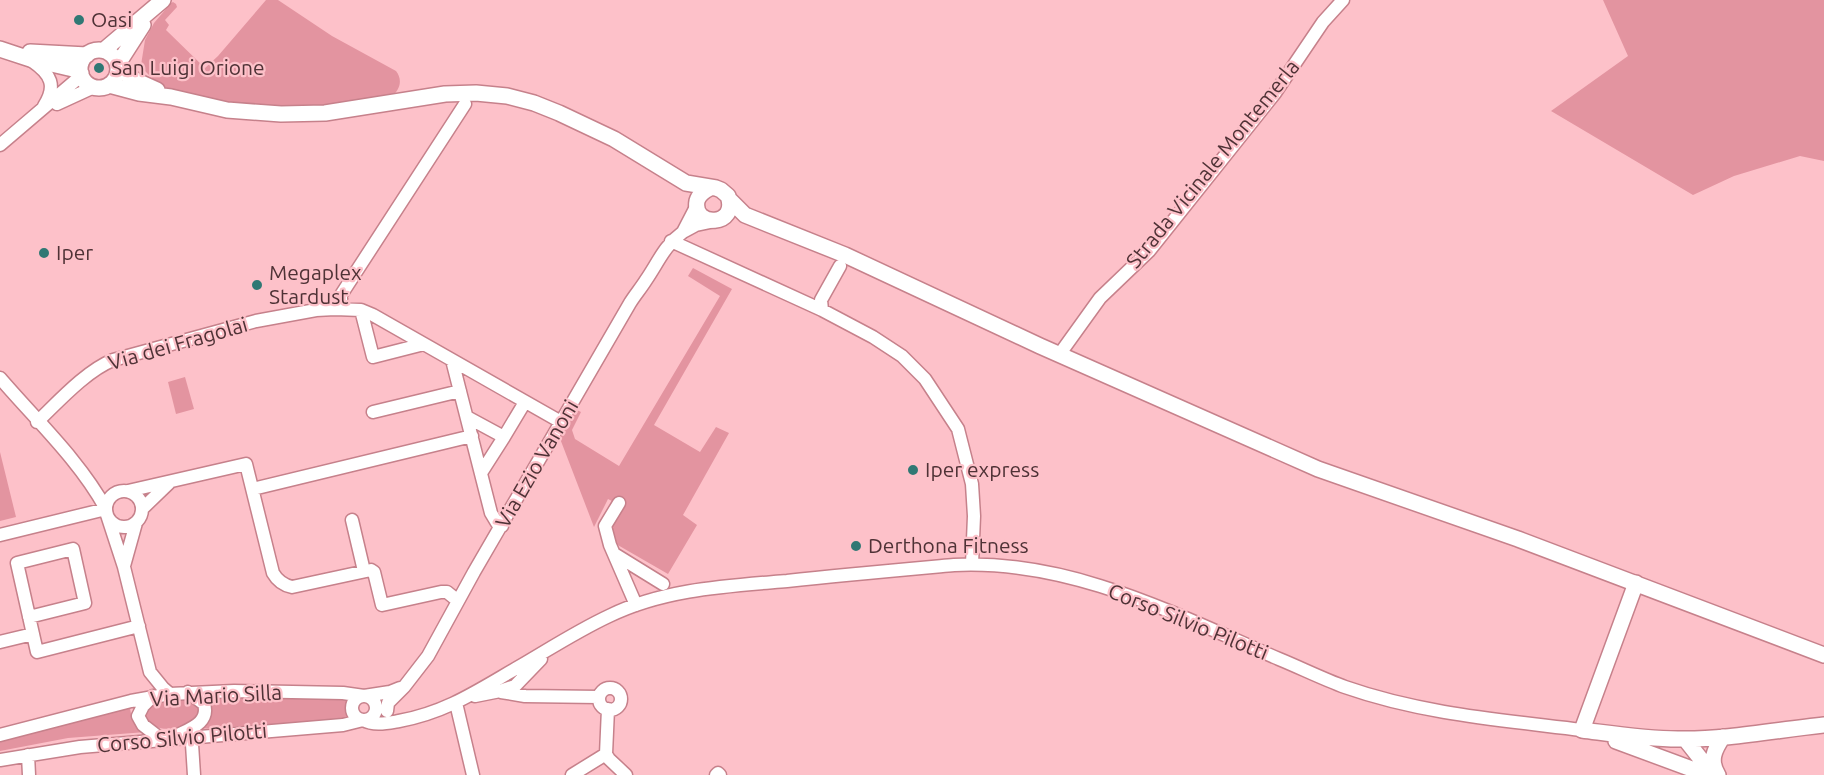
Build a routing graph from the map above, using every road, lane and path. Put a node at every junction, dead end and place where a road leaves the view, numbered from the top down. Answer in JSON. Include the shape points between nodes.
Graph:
{"nodes":[{"id":1,"x":1343,"y":0,"type":"edge"},
{"id":2,"x":156,"y":2,"type":"edge"},
{"id":3,"x":2,"y":50,"type":"edge"},
{"id":4,"x":104,"y":51,"type":"junction"},
{"id":5,"x":87,"y":54,"type":"junction"},
{"id":6,"x":30,"y":59,"type":"junction"},
{"id":7,"x":118,"y":67,"type":"junction"},
{"id":8,"x":82,"y":74,"type":"junction"},
{"id":9,"x":102,"y":86,"type":"junction"},
{"id":10,"x":171,"y":96,"type":"junction"},
{"id":11,"x":465,"y":104,"type":"dead end"},
{"id":12,"x":40,"y":112,"type":"junction"},
{"id":13,"x":0,"y":145,"type":"edge"},
{"id":14,"x":676,"y":178,"type":"junction"},
{"id":15,"x":710,"y":188,"type":"junction"},
{"id":16,"x":730,"y":200,"type":"junction"},
{"id":17,"x":697,"y":205,"type":"junction"},
{"id":18,"x":718,"y":220,"type":"junction"},
{"id":19,"x":765,"y":224,"type":"junction"},
{"id":20,"x":684,"y":232,"type":"junction"},
{"id":21,"x":671,"y":241,"type":"junction"},
{"id":22,"x":840,"y":266,"type":"dead end"},
{"id":23,"x":341,"y":309,"type":"junction"},
{"id":24,"x":361,"y":310,"type":"junction"},
{"id":25,"x":822,"y":310,"type":"junction"},
{"id":26,"x":424,"y":344,"type":"junction"},
{"id":27,"x":1059,"y":355,"type":"junction"},
{"id":28,"x":452,"y":360,"type":"junction"},
{"id":29,"x":0,"y":378,"type":"edge"},
{"id":30,"x":460,"y":391,"type":"junction"},
{"id":31,"x":525,"y":402,"type":"junction"},
{"id":32,"x":373,"y":412,"type":"dead end"},
{"id":33,"x":467,"y":417,"type":"junction"},
{"id":34,"x":38,"y":422,"type":"junction"},
{"id":35,"x":561,"y":423,"type":"junction"},
{"id":36,"x":472,"y":436,"type":"junction"},
{"id":37,"x":504,"y":436,"type":"junction"},
{"id":38,"x":482,"y":473,"type":"junction"},
{"id":39,"x":169,"y":483,"type":"junction"},
{"id":40,"x":91,"y":484,"type":"junction"},
{"id":41,"x":253,"y":489,"type":"junction"},
{"id":42,"x":123,"y":491,"type":"junction"},
{"id":43,"x":619,"y":503,"type":"dead end"},
{"id":44,"x":142,"y":509,"type":"junction"},
{"id":45,"x":107,"y":513,"type":"junction"},
{"id":46,"x":352,"y":520,"type":"dead end"},
{"id":47,"x":136,"y":523,"type":"junction"},
{"id":48,"x":502,"y":526,"type":"junction"},
{"id":49,"x":0,"y":535,"type":"edge"},
{"id":50,"x":615,"y":555,"type":"junction"},
{"id":51,"x":972,"y":564,"type":"junction"},
{"id":52,"x":124,"y":567,"type":"junction"},
{"id":53,"x":364,"y":571,"type":"junction"},
{"id":54,"x":1636,"y":583,"type":"junction"},
{"id":55,"x":663,"y":584,"type":"dead end"},
{"id":56,"x":458,"y":601,"type":"junction"},
{"id":57,"x":636,"y":605,"type":"junction"},
{"id":58,"x":29,"y":617,"type":"junction"},
{"id":59,"x":139,"y":626,"type":"junction"},
{"id":60,"x":33,"y":634,"type":"junction"},
{"id":61,"x":0,"y":642,"type":"edge"},
{"id":62,"x":1824,"y":655,"type":"edge"},
{"id":63,"x":150,"y":672,"type":"junction"},
{"id":64,"x":512,"y":675,"type":"junction"},
{"id":65,"x":404,"y":687,"type":"junction"},
{"id":66,"x":504,"y":690,"type":"junction"},
{"id":67,"x":188,"y":692,"type":"junction"},
{"id":68,"x":170,"y":694,"type":"junction"},
{"id":69,"x":154,"y":696,"type":"junction"},
{"id":70,"x":470,"y":697,"type":"junction"},
{"id":71,"x":534,"y":697,"type":"junction"},
{"id":72,"x":599,"y":697,"type":"junction"},
{"id":73,"x":141,"y":699,"type":"junction"},
{"id":74,"x":369,"y":699,"type":"junction"},
{"id":75,"x":456,"y":703,"type":"junction"},
{"id":76,"x":608,"y":710,"type":"junction"},
{"id":77,"x":387,"y":711,"type":"junction"},
{"id":78,"x":414,"y":718,"type":"junction"},
{"id":79,"x":363,"y":720,"type":"junction"},
{"id":80,"x":1824,"y":725,"type":"edge"},
{"id":81,"x":1582,"y":730,"type":"junction"},
{"id":82,"x":194,"y":731,"type":"junction"},
{"id":83,"x":0,"y":735,"type":"edge"},
{"id":84,"x":1723,"y":737,"type":"junction"},
{"id":85,"x":167,"y":739,"type":"junction"},
{"id":86,"x":1680,"y":739,"type":"junction"},
{"id":87,"x":28,"y":754,"type":"junction"},
{"id":88,"x":606,"y":754,"type":"junction"},
{"id":89,"x":0,"y":760,"type":"edge"},
{"id":90,"x":1681,"y":766,"type":"junction"},
{"id":91,"x":29,"y":775,"type":"edge"},
{"id":92,"x":194,"y":775,"type":"edge"},
{"id":93,"x":473,"y":775,"type":"edge"},
{"id":94,"x":572,"y":775,"type":"edge"},
{"id":95,"x":627,"y":775,"type":"edge"},
{"id":96,"x":1708,"y":775,"type":"edge"},
{"id":97,"x":1718,"y":775,"type":"edge"}],
"edges":[{"from":1,"to":27,"type":"street","name":"Strada Vicinale Montemerla","via":[[1323,22],[1275,93],[1149,251],[1100,298]]},
{"from":2,"to":4,"type":"main road"},
{"from":2,"to":7,"type":"main road"},
{"from":3,"to":5,"type":"main road"},
{"from":3,"to":6,"type":"main road"},
{"from":4,"to":5,"type":"main road"},
{"from":4,"to":7,"type":"main road","via":[[112,55]]},
{"from":5,"to":8,"type":"main road"},
{"from":6,"to":8,"type":"main road"},
{"from":6,"to":12,"type":"street","via":[[43,68],[51,82]]},
{"from":7,"to":9,"type":"main road","via":[[114,81]]},
{"from":7,"to":10,"type":"main road","via":[[137,81]]},
{"from":8,"to":9,"type":"main road","via":[[89,84]]},
{"from":8,"to":12,"type":"street"},
{"from":9,"to":10,"type":"main road"},
{"from":9,"to":12,"type":"street"},
{"from":10,"to":14,"type":"main road","via":[[227,110],[292,114],[325,113],[445,94],[507,96],[559,113],[614,139]]},
{"from":11,"to":23,"type":"street","via":[[340,295]]},
{"from":12,"to":13,"type":"street"},
{"from":14,"to":15,"type":"main road"},
{"from":14,"to":17,"type":"main road"},
{"from":15,"to":16,"type":"main road","via":[[726,193]]},
{"from":15,"to":17,"type":"main road","via":[[700,194]]},
{"from":16,"to":18,"type":"main road","via":[[728,214]]},
{"from":16,"to":19,"type":"main road","via":[[746,215]]},
{"from":17,"to":18,"type":"main road","via":[[705,218]]},
{"from":17,"to":20,"type":"street"},
{"from":18,"to":19,"type":"main road"},
{"from":18,"to":20,"type":"street","name":"Via Ezio Vanoni"},
{"from":19,"to":27,"type":"main road","via":[[846,255]]},
{"from":20,"to":21,"type":"street","name":"Via Ezio Vanoni"},
{"from":21,"to":25,"type":"street"},
{"from":21,"to":35,"type":"street","name":"Via Ezio Vanoni","via":[[630,303]]},
{"from":22,"to":25,"type":"street","via":[[821,300]]},
{"from":23,"to":24,"type":"street","name":"Via dei Fragolai"},
{"from":23,"to":34,"type":"street","name":"Via dei Fragolai","via":[[256,321],[113,360],[93,372]]},
{"from":24,"to":26,"type":"street","name":"Via dei Fragolai"},
{"from":24,"to":26,"type":"street","via":[[373,357]]},
{"from":25,"to":51,"type":"street","via":[[902,356],[925,379],[958,429],[972,484]]},
{"from":26,"to":28,"type":"street","name":"Via dei Fragolai"},
{"from":27,"to":54,"type":"main road","via":[[1318,469]]},
{"from":28,"to":30,"type":"street"},
{"from":28,"to":31,"type":"street","name":"Via dei Fragolai"},
{"from":29,"to":34,"type":"street"},
{"from":30,"to":32,"type":"street"},
{"from":30,"to":33,"type":"street"},
{"from":31,"to":35,"type":"street","name":"Via dei Fragolai"},
{"from":31,"to":37,"type":"street"},
{"from":33,"to":36,"type":"street"},
{"from":33,"to":37,"type":"street"},
{"from":34,"to":40,"type":"street"},
{"from":35,"to":48,"type":"street","name":"Via Ezio Vanoni"},
{"from":36,"to":38,"type":"street"},
{"from":36,"to":41,"type":"street"},
{"from":37,"to":38,"type":"street"},
{"from":38,"to":48,"type":"street","via":[[491,513]]},
{"from":39,"to":41,"type":"street","via":[[246,464]]},
{"from":39,"to":42,"type":"street"},
{"from":39,"to":44,"type":"street"},
{"from":40,"to":42,"type":"street"},
{"from":40,"to":45,"type":"street"},
{"from":41,"to":53,"type":"street","via":[[273,573],[280,581],[292,587]]},
{"from":42,"to":44,"type":"street","via":[[135,494]]},
{"from":42,"to":45,"type":"street","via":[[111,496]]},
{"from":43,"to":50,"type":"street","via":[[605,526]]},
{"from":44,"to":47,"type":"street"},
{"from":45,"to":47,"type":"street","via":[[116,525],[127,527]]},
{"from":45,"to":49,"type":"street"},
{"from":45,"to":52,"type":"street"},
{"from":46,"to":53,"type":"street"},
{"from":47,"to":52,"type":"street"},
{"from":48,"to":56,"type":"street","name":"Via Ezio Vanoni"},
{"from":50,"to":55,"type":"street"},
{"from":50,"to":57,"type":"street"},
{"from":51,"to":57,"type":"street","name":"Corso Silvio Pilotti","via":[[717,587]]},
{"from":51,"to":81,"type":"street","name":"Corso Silvio Pilotti","via":[[1033,569],[1088,582],[1385,700],[1435,711]]},
{"from":52,"to":59,"type":"street"},
{"from":53,"to":56,"type":"street","via":[[374,572],[382,605],[441,592]]},
{"from":54,"to":62,"type":"main road"},
{"from":54,"to":81,"type":"main road"},
{"from":56,"to":65,"type":"street","name":"Via Ezio Vanoni","via":[[428,656]]},
{"from":57,"to":64,"type":"street","name":"Corso Silvio Pilotti","via":[[555,646]]},
{"from":58,"to":58,"type":"street","via":[[85,603],[73,549],[17,563]]},
{"from":58,"to":60,"type":"street"},
{"from":59,"to":60,"type":"street","via":[[37,652]]},
{"from":59,"to":63,"type":"street"},
{"from":60,"to":61,"type":"street"},
{"from":63,"to":68,"type":"street"},
{"from":63,"to":73,"type":"street"},
{"from":64,"to":66,"type":"street","via":[[504,683]]},
{"from":64,"to":70,"type":"street","name":"Corso Silvio Pilotti"},
{"from":64,"to":71,"type":"street"},
{"from":65,"to":74,"type":"street"},
{"from":65,"to":77,"type":"street","name":"Via Ezio Vanoni","via":[[388,703]]},
{"from":66,"to":70,"type":"street","name":"Corso Silvio Pilotti"},
{"from":66,"to":71,"type":"street","name":"Corso Silvio Pilotti"},
{"from":67,"to":68,"type":"street","name":"Via Mario Silla"},
{"from":67,"to":74,"type":"street","name":"Via Mario Silla","via":[[343,693]]},
{"from":67,"to":82,"type":"street","via":[[201,701],[205,710]]},
{"from":68,"to":69,"type":"street","name":"Via Mario Silla"},
{"from":69,"to":73,"type":"street","name":"Via Mario Silla"},
{"from":69,"to":85,"type":"street","via":[[138,716],[143,725]]},
{"from":70,"to":75,"type":"street","name":"Corso Silvio Pilotti"},
{"from":71,"to":72,"type":"street","name":"Corso Silvio Pilotti"},
{"from":72,"to":76,"type":"street","via":[[602,707]]},
{"from":72,"to":76,"type":"street","via":[[605,689],[618,692],[620,702]]},
{"from":73,"to":83,"type":"street","name":"Via Mario Silla"},
{"from":74,"to":77,"type":"street"},
{"from":74,"to":79,"type":"street","via":[[376,710]]},
{"from":74,"to":79,"type":"street","via":[[356,699],[351,708]]},
{"from":75,"to":78,"type":"street","name":"Corso Silvio Pilotti"},
{"from":75,"to":93,"type":"street"},
{"from":76,"to":88,"type":"street"},
{"from":77,"to":78,"type":"street"},
{"from":78,"to":79,"type":"street","name":"Corso Silvio Pilotti","via":[[385,724]]},
{"from":79,"to":82,"type":"street","name":"Corso Silvio Pilotti","via":[[343,725]]},
{"from":80,"to":84,"type":"main road","name":"Corso Silvio Pilotti"},
{"from":81,"to":86,"type":"main road","name":"Corso Silvio Pilotti"},
{"from":81,"to":90,"type":"main road"},
{"from":82,"to":85,"type":"street"},
{"from":82,"to":92,"type":"street"},
{"from":84,"to":86,"type":"main road","name":"Corso Silvio Pilotti"},
{"from":84,"to":97,"type":"main road","via":[[1712,758]]},
{"from":85,"to":87,"type":"street","name":"Corso Silvio Pilotti"},
{"from":86,"to":90,"type":"main road","via":[[1673,747],[1673,755]]},
{"from":86,"to":97,"type":"main road"},
{"from":87,"to":89,"type":"street","name":"Corso Silvio Pilotti"},
{"from":87,"to":91,"type":"street"},
{"from":88,"to":94,"type":"street"},
{"from":88,"to":95,"type":"street"},
{"from":90,"to":96,"type":"main road"}]}
